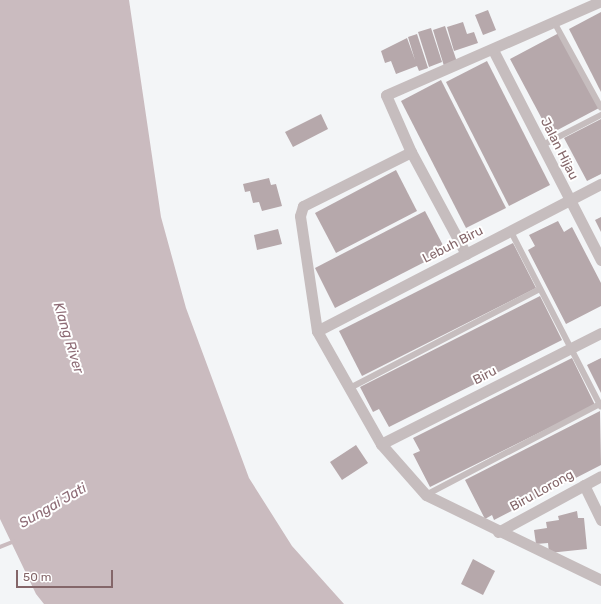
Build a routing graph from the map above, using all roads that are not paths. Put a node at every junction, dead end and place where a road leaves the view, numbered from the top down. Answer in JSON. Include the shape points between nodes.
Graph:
{"nodes":[{"id":1,"x":601,"y":1,"type":"edge"},
{"id":2,"x":555,"y":24,"type":"junction"},
{"id":3,"x":493,"y":50,"type":"junction"},
{"id":4,"x":601,"y":107,"type":"edge"},
{"id":5,"x":601,"y":115,"type":"edge"},
{"id":6,"x":541,"y":146,"type":"junction"},
{"id":7,"x":411,"y":152,"type":"junction"},
{"id":8,"x":601,"y":184,"type":"edge"},
{"id":9,"x":569,"y":200,"type":"junction"},
{"id":10,"x":511,"y":231,"type":"junction"},
{"id":11,"x":466,"y":254,"type":"junction"},
{"id":12,"x":601,"y":260,"type":"edge"},
{"id":13,"x":540,"y":289,"type":"junction"},
{"id":14,"x":317,"y":331,"type":"junction"},
{"id":15,"x":601,"y":333,"type":"edge"},
{"id":16,"x":570,"y":349,"type":"junction"},
{"id":17,"x":350,"y":388,"type":"junction"},
{"id":18,"x":601,"y":405,"type":"edge"},
{"id":19,"x":381,"y":444,"type":"junction"},
{"id":20,"x":601,"y":476,"type":"edge"},
{"id":21,"x":584,"y":485,"type":"junction"},
{"id":22,"x":426,"y":495,"type":"junction"},
{"id":23,"x":601,"y":520,"type":"edge"},
{"id":24,"x":498,"y":532,"type":"junction"},
{"id":25,"x":601,"y":580,"type":"edge"}],
"edges":[{"from":1,"to":2,"type":"street"},
{"from":2,"to":3,"type":"street"},
{"from":2,"to":4,"type":"lane"},
{"from":3,"to":6,"type":"street","name":"Jalan Hijau"},
{"from":3,"to":7,"type":"street","via":[[389,91],[386,100]]},
{"from":5,"to":6,"type":"lane"},
{"from":6,"to":9,"type":"street","name":"Jalan Hijau"},
{"from":7,"to":11,"type":"street"},
{"from":7,"to":14,"type":"street","via":[[303,206],[300,216]]},
{"from":8,"to":9,"type":"street","name":"Lebuh Biru"},
{"from":9,"to":10,"type":"street","name":"Lebuh Biru"},
{"from":9,"to":12,"type":"street","name":"Jalan Hijau"},
{"from":10,"to":11,"type":"street","name":"Lebuh Biru"},
{"from":10,"to":13,"type":"lane"},
{"from":11,"to":14,"type":"street","name":"Lebuh Biru"},
{"from":13,"to":16,"type":"lane"},
{"from":13,"to":17,"type":"lane"},
{"from":14,"to":17,"type":"street"},
{"from":15,"to":16,"type":"street","name":"Biru"},
{"from":16,"to":18,"type":"lane"},
{"from":16,"to":19,"type":"street","name":"Biru"},
{"from":17,"to":19,"type":"street"},
{"from":18,"to":22,"type":"lane"},
{"from":19,"to":22,"type":"street"},
{"from":20,"to":21,"type":"street","name":"Biru Lorong"},
{"from":21,"to":23,"type":"street"},
{"from":21,"to":24,"type":"street","name":"Biru Lorong"},
{"from":22,"to":24,"type":"street"},
{"from":24,"to":25,"type":"street"}]}
